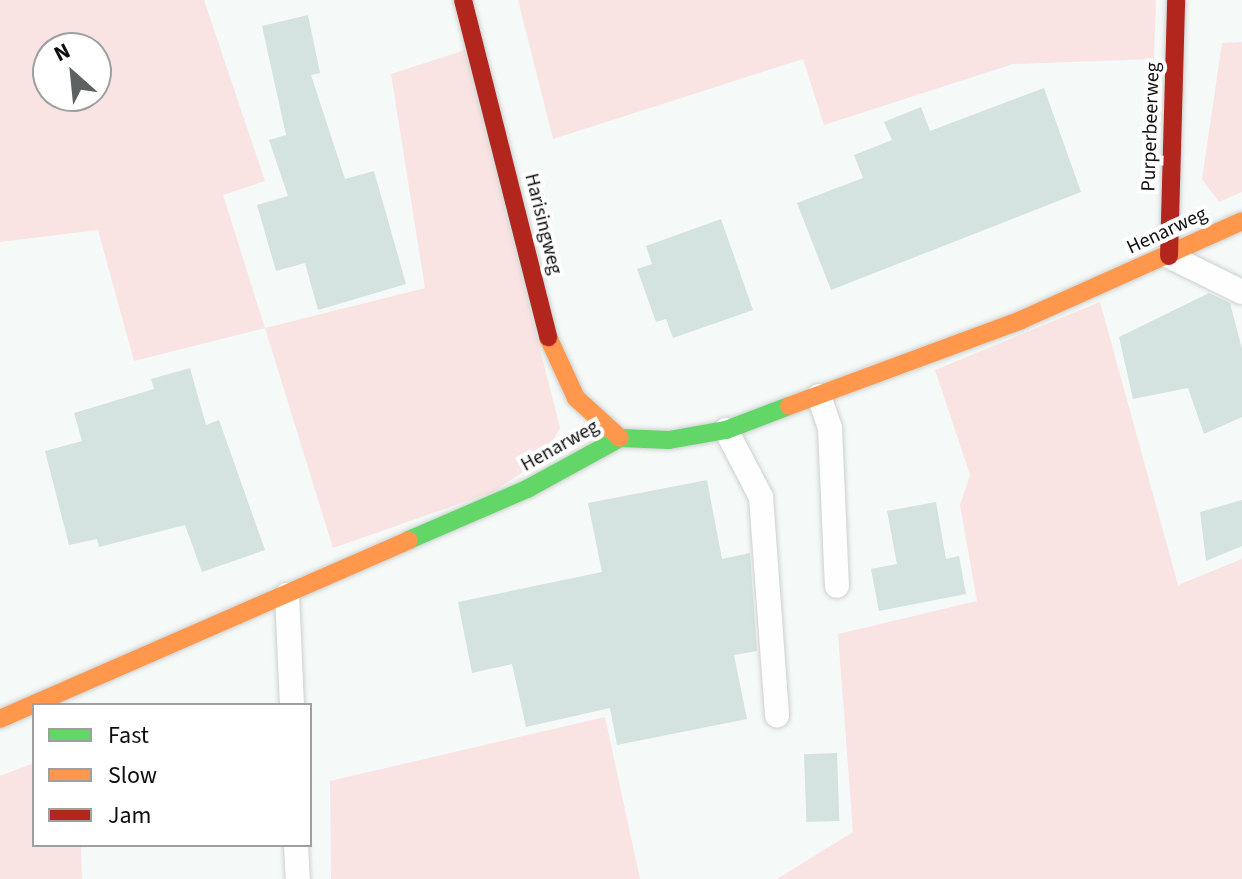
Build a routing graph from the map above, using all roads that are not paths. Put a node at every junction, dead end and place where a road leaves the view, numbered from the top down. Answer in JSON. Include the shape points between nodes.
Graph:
{"nodes":[{"id":1,"x":463,"y":0,"type":"edge"},
{"id":2,"x":1176,"y":0,"type":"edge"},
{"id":3,"x":1242,"y":221,"type":"edge"},
{"id":4,"x":1169,"y":256,"type":"junction"},
{"id":5,"x":1242,"y":292,"type":"edge"},
{"id":6,"x":819,"y":396,"type":"junction"},
{"id":7,"x":726,"y":430,"type":"junction"},
{"id":8,"x":620,"y":438,"type":"junction"},
{"id":9,"x":837,"y":586,"type":"dead end"},
{"id":10,"x":287,"y":595,"type":"junction"},
{"id":11,"x":37,"y":703,"type":"edge"},
{"id":12,"x":292,"y":703,"type":"edge"},
{"id":13,"x":32,"y":705,"type":"edge"},
{"id":14,"x":777,"y":715,"type":"dead end"},
{"id":15,"x":0,"y":719,"type":"edge"},
{"id":16,"x":296,"y":847,"type":"edge"},
{"id":17,"x":298,"y":879,"type":"edge"}],
"edges":[{"from":1,"to":8,"type":"street","name":"Harisingweg","via":[[554,359],[576,398]]},
{"from":2,"to":4,"type":"street","name":"Purperbeerweg"},
{"from":3,"to":4,"type":"street","name":"Henarweg"},
{"from":4,"to":5,"type":"lane"},
{"from":4,"to":6,"type":"street","name":"Henarweg","via":[[1021,320]]},
{"from":6,"to":7,"type":"street","name":"Henarweg"},
{"from":6,"to":9,"type":"lane","via":[[830,428]]},
{"from":7,"to":8,"type":"street","name":"Henarweg","via":[[669,440]]},
{"from":7,"to":14,"type":"lane","via":[[761,497]]},
{"from":8,"to":10,"type":"street","name":"Henarweg","via":[[527,489]]},
{"from":10,"to":11,"type":"street","name":"Henarweg"},
{"from":10,"to":12,"type":"lane"},
{"from":13,"to":15,"type":"street","name":"Henarweg"},
{"from":16,"to":17,"type":"lane"}]}
